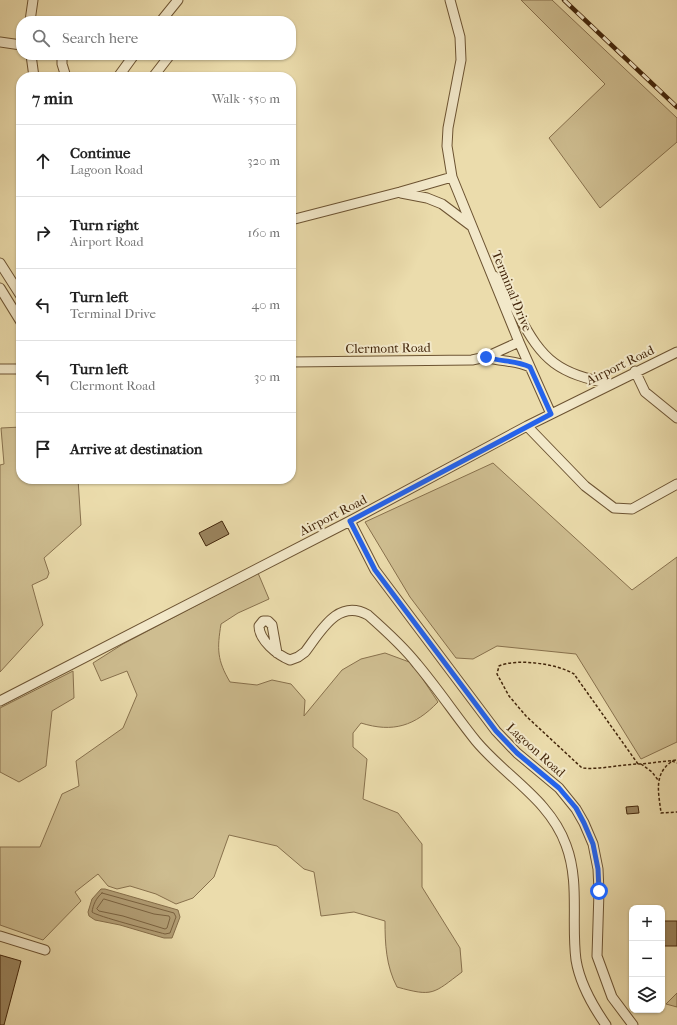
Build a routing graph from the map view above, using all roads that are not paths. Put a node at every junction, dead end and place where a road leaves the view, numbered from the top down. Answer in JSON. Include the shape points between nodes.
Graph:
{"nodes":[{"id":1,"x":33,"y":0,"type":"edge"},
{"id":2,"x":178,"y":0,"type":"edge"},
{"id":3,"x":450,"y":0,"type":"edge"},
{"id":4,"x":31,"y":16,"type":"edge"},
{"id":5,"x":165,"y":16,"type":"edge"},
{"id":6,"x":0,"y":42,"type":"edge"},
{"id":7,"x":16,"y":44,"type":"edge"},
{"id":8,"x":32,"y":60,"type":"edge"},
{"id":9,"x":62,"y":60,"type":"edge"},
{"id":10,"x":130,"y":60,"type":"edge"},
{"id":11,"x":166,"y":60,"type":"edge"},
{"id":12,"x":33,"y":72,"type":"edge"},
{"id":13,"x":64,"y":72,"type":"edge"},
{"id":14,"x":122,"y":72,"type":"edge"},
{"id":15,"x":157,"y":72,"type":"edge"},
{"id":16,"x":452,"y":177,"type":"junction"},
{"id":17,"x":400,"y":192,"type":"junction"},
{"id":18,"x":296,"y":219,"type":"edge"},
{"id":19,"x":471,"y":226,"type":"junction"},
{"id":20,"x":0,"y":263,"type":"edge"},
{"id":21,"x":490,"y":273,"type":"junction"},
{"id":22,"x":0,"y":288,"type":"edge"},
{"id":23,"x":16,"y":288,"type":"edge"},
{"id":24,"x":16,"y":314,"type":"edge"},
{"id":25,"x":519,"y":342,"type":"junction"},
{"id":26,"x":677,"y":352,"type":"edge"},
{"id":27,"x":486,"y":357,"type":"junction"},
{"id":28,"x":296,"y":362,"type":"edge"},
{"id":29,"x":530,"y":367,"type":"junction"},
{"id":30,"x":0,"y":369,"type":"edge"},
{"id":31,"x":16,"y":369,"type":"edge"},
{"id":32,"x":635,"y":371,"type":"junction"},
{"id":33,"x":611,"y":384,"type":"junction"},
{"id":34,"x":551,"y":414,"type":"junction"},
{"id":35,"x":677,"y":418,"type":"edge"},
{"id":36,"x":527,"y":426,"type":"junction"},
{"id":37,"x":677,"y":484,"type":"edge"},
{"id":38,"x":350,"y":521,"type":"junction"},
{"id":39,"x":277,"y":653,"type":"dead end"},
{"id":40,"x":0,"y":701,"type":"edge"},
{"id":41,"x":0,"y":936,"type":"edge"},
{"id":42,"x":45,"y":950,"type":"dead end"},
{"id":43,"x":606,"y":1025,"type":"edge"},
{"id":44,"x":633,"y":1025,"type":"edge"}],
"edges":[{"from":1,"to":4,"type":"street"},
{"from":2,"to":5,"type":"street"},
{"from":3,"to":16,"type":"street","name":"Terminal Drive","via":[[460,37],[461,60],[448,128],[447,146]]},
{"from":6,"to":7,"type":"street"},
{"from":8,"to":12,"type":"street"},
{"from":9,"to":13,"type":"street"},
{"from":10,"to":14,"type":"street"},
{"from":11,"to":15,"type":"street"},
{"from":16,"to":17,"type":"street"},
{"from":16,"to":19,"type":"street","name":"Terminal Drive"},
{"from":17,"to":18,"type":"street"},
{"from":17,"to":19,"type":"street","via":[[437,202]]},
{"from":19,"to":21,"type":"street","name":"Terminal Drive"},
{"from":20,"to":23,"type":"street"},
{"from":21,"to":25,"type":"street","name":"Terminal Drive"},
{"from":21,"to":33,"type":"street","via":[[503,285],[543,355],[565,371]]},
{"from":22,"to":24,"type":"street"},
{"from":25,"to":27,"type":"street","name":"Clermont Road"},
{"from":25,"to":29,"type":"street","name":"Terminal Drive"},
{"from":26,"to":32,"type":"street","name":"Airport Road"},
{"from":27,"to":28,"type":"street","name":"Clermont Road","via":[[465,360]]},
{"from":27,"to":29,"type":"street","name":"Clermont Road","via":[[511,360]]},
{"from":29,"to":34,"type":"street","name":"Terminal Drive"},
{"from":30,"to":31,"type":"street"},
{"from":32,"to":33,"type":"street","name":"Airport Road"},
{"from":32,"to":35,"type":"street","via":[[645,392]]},
{"from":33,"to":34,"type":"street","name":"Airport Road"},
{"from":34,"to":36,"type":"street","name":"Airport Road"},
{"from":36,"to":37,"type":"street","via":[[586,486],[614,508],[632,508]]},
{"from":36,"to":38,"type":"street","name":"Airport Road"},
{"from":38,"to":40,"type":"street","name":"Airport Road"},
{"from":38,"to":44,"type":"street","name":"Lagoon Road","via":[[375,570],[496,731],[517,753],[559,788],[584,823],[593,844],[598,869],[597,956],[612,997]]},
{"from":39,"to":43,"type":"street","via":[[290,660],[298,657],[339,612],[351,609],[368,615],[416,663],[477,742],[545,808],[558,826],[571,862],[574,880],[575,946],[581,978],[592,1003]]},
{"from":41,"to":42,"type":"street"}]}
